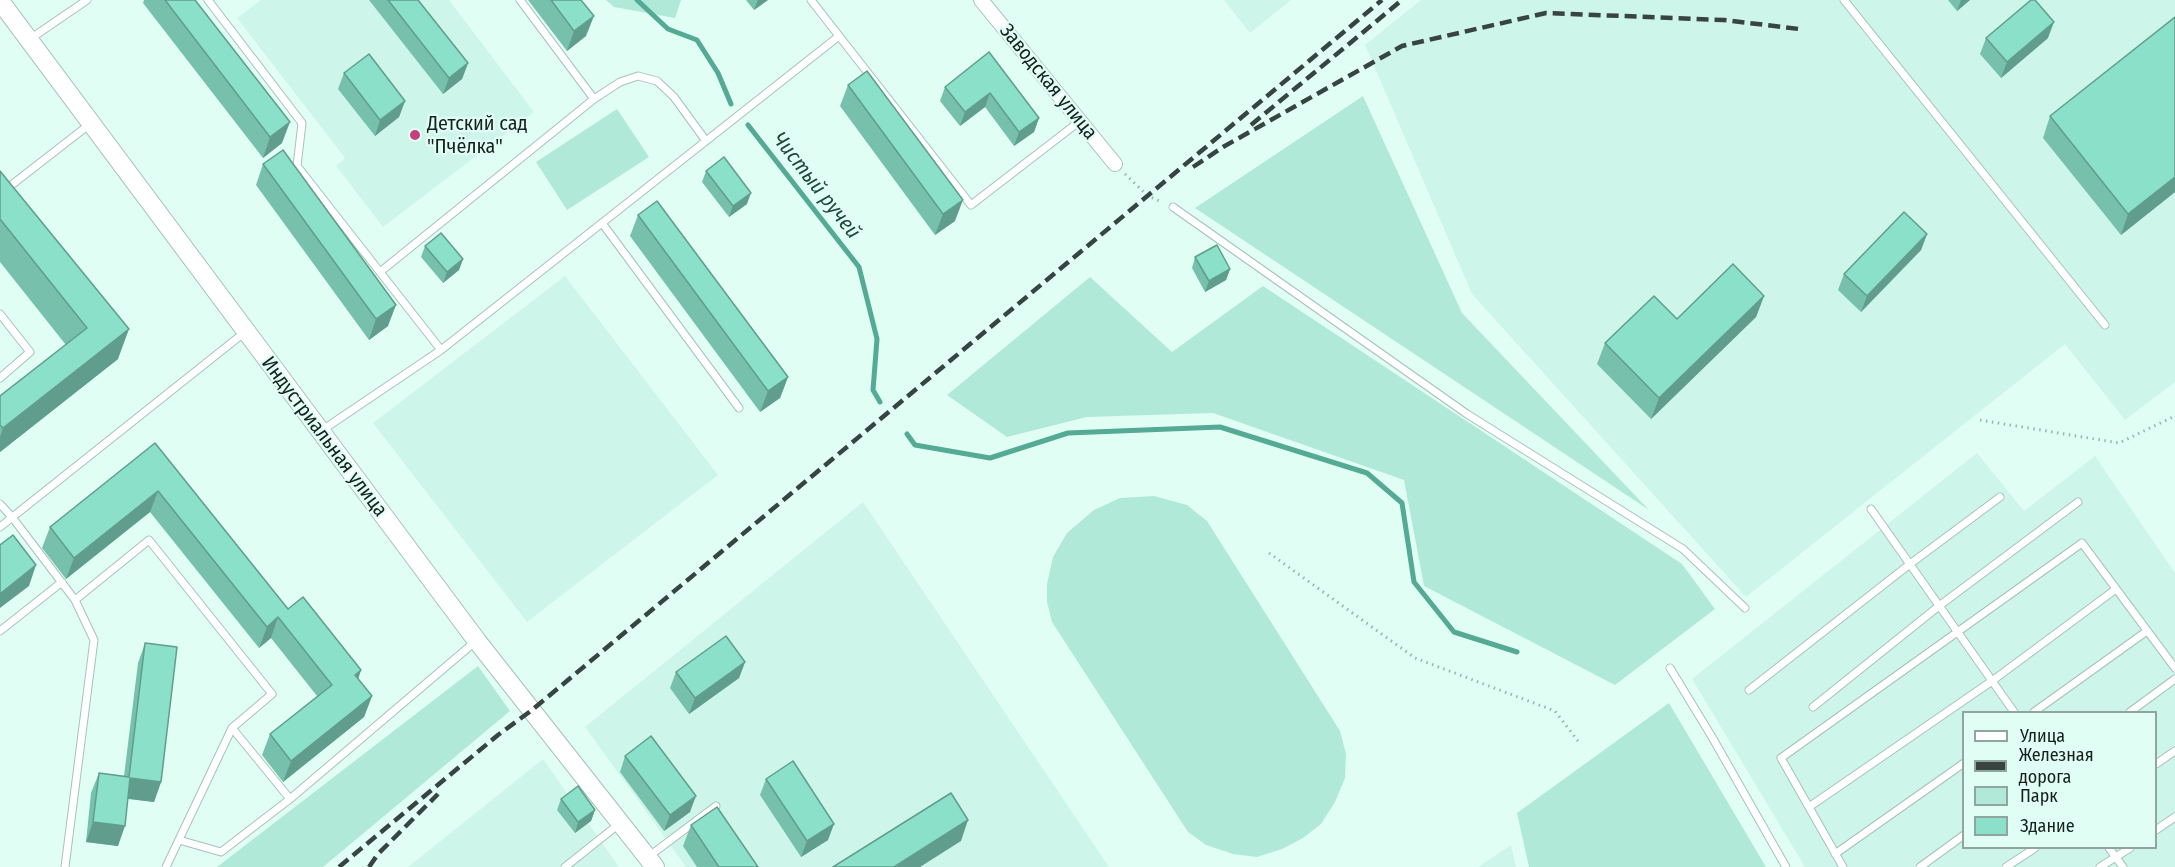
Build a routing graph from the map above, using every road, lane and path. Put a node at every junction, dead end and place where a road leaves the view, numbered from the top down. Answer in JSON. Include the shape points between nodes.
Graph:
{"nodes":[{"id":1,"x":87,"y":0,"type":"edge"},
{"id":2,"x":208,"y":0,"type":"edge"},
{"id":3,"x":520,"y":0,"type":"edge"},
{"id":4,"x":811,"y":0,"type":"edge"},
{"id":5,"x":981,"y":0,"type":"edge"},
{"id":6,"x":1844,"y":0,"type":"edge"},
{"id":7,"x":0,"y":1,"type":"edge"},
{"id":8,"x":839,"y":36,"type":"junction"},
{"id":9,"x":29,"y":40,"type":"junction"},
{"id":10,"x":594,"y":99,"type":"junction"},
{"id":11,"x":1080,"y":121,"type":"junction"},
{"id":12,"x":91,"y":123,"type":"junction"},
{"id":13,"x":706,"y":141,"type":"junction"},
{"id":14,"x":1115,"y":165,"type":"joint"},
{"id":15,"x":0,"y":194,"type":"edge"},
{"id":16,"x":1173,"y":207,"type":"joint"},
{"id":17,"x":602,"y":223,"type":"junction"},
{"id":18,"x":380,"y":272,"type":"junction"},
{"id":19,"x":0,"y":314,"type":"edge"},
{"id":20,"x":2105,"y":325,"type":"dead end"},
{"id":21,"x":245,"y":332,"type":"junction"},
{"id":22,"x":441,"y":350,"type":"junction"},
{"id":23,"x":0,"y":378,"type":"edge"},
{"id":24,"x":739,"y":408,"type":"dead end"},
{"id":25,"x":2175,"y":416,"type":"edge"},
{"id":26,"x":1980,"y":420,"type":"dead end"},
{"id":27,"x":320,"y":432,"type":"junction"},
{"id":28,"x":2000,"y":497,"type":"dead end"},
{"id":29,"x":2078,"y":502,"type":"dead end"},
{"id":30,"x":0,"y":504,"type":"edge"},
{"id":31,"x":1871,"y":509,"type":"dead end"},
{"id":32,"x":12,"y":517,"type":"junction"},
{"id":33,"x":0,"y":527,"type":"edge"},
{"id":34,"x":1269,"y":553,"type":"dead end"},
{"id":35,"x":1910,"y":564,"type":"junction"},
{"id":36,"x":62,"y":582,"type":"junction"},
{"id":37,"x":2116,"y":589,"type":"junction"},
{"id":38,"x":75,"y":600,"type":"junction"},
{"id":39,"x":1939,"y":606,"type":"junction"},
{"id":40,"x":1744,"y":608,"type":"dead end"},
{"id":41,"x":0,"y":630,"type":"edge"},
{"id":42,"x":2147,"y":631,"type":"junction"},
{"id":43,"x":1957,"y":632,"type":"junction"},
{"id":44,"x":477,"y":641,"type":"junction"},
{"id":45,"x":1670,"y":668,"type":"dead end"},
{"id":46,"x":2175,"y":668,"type":"edge"},
{"id":47,"x":2175,"y":679,"type":"edge"},
{"id":48,"x":1992,"y":681,"type":"junction"},
{"id":49,"x":1749,"y":690,"type":"dead end"},
{"id":50,"x":1813,"y":707,"type":"dead end"},
{"id":51,"x":2013,"y":711,"type":"edge"},
{"id":52,"x":2035,"y":711,"type":"edge"},
{"id":53,"x":2131,"y":711,"type":"edge"},
{"id":54,"x":232,"y":728,"type":"junction"},
{"id":55,"x":1578,"y":741,"type":"dead end"},
{"id":56,"x":2175,"y":751,"type":"edge"},
{"id":57,"x":2157,"y":763,"type":"edge"},
{"id":58,"x":1962,"y":764,"type":"edge"},
{"id":59,"x":290,"y":799,"type":"junction"},
{"id":60,"x":716,"y":806,"type":"edge"},
{"id":61,"x":1809,"y":807,"type":"junction"},
{"id":62,"x":2175,"y":817,"type":"edge"},
{"id":63,"x":621,"y":822,"type":"junction"},
{"id":64,"x":2157,"y":829,"type":"edge"},
{"id":65,"x":1962,"y":836,"type":"edge"},
{"id":66,"x":178,"y":840,"type":"junction"},
{"id":67,"x":2033,"y":849,"type":"edge"},
{"id":68,"x":2110,"y":849,"type":"edge"},
{"id":69,"x":2128,"y":849,"type":"edge"},
{"id":70,"x":1835,"y":854,"type":"junction"},
{"id":71,"x":2116,"y":857,"type":"junction"},
{"id":72,"x":652,"y":862,"type":"edge"},
{"id":73,"x":64,"y":867,"type":"edge"},
{"id":74,"x":166,"y":867,"type":"edge"},
{"id":75,"x":565,"y":867,"type":"edge"},
{"id":76,"x":1786,"y":867,"type":"edge"},
{"id":77,"x":1843,"y":867,"type":"edge"},
{"id":78,"x":1920,"y":867,"type":"edge"},
{"id":79,"x":2006,"y":867,"type":"edge"},
{"id":80,"x":2100,"y":867,"type":"edge"},
{"id":81,"x":2123,"y":867,"type":"edge"}],
"edges":[{"from":1,"to":9,"type":"lane"},
{"from":2,"to":18,"type":"lane","via":[[302,123],[297,166]]},
{"from":3,"to":10,"type":"lane"},
{"from":4,"to":8,"type":"lane"},
{"from":5,"to":11,"type":"street","name":"Заводская улица"},
{"from":6,"to":20,"type":"lane"},
{"from":7,"to":9,"type":"main road","name":"Индустриальная улица"},
{"from":8,"to":11,"type":"lane","via":[[971,205]]},
{"from":8,"to":13,"type":"lane"},
{"from":9,"to":12,"type":"main road","name":"Индустриальная улица"},
{"from":10,"to":13,"type":"lane","via":[[620,82],[638,76],[657,81],[674,97]]},
{"from":10,"to":18,"type":"lane"},
{"from":11,"to":14,"type":"street","name":"Заводская улица"},
{"from":12,"to":15,"type":"lane"},
{"from":12,"to":21,"type":"main road","name":"Индустриальная улица"},
{"from":13,"to":17,"type":"lane"},
{"from":14,"to":16,"type":"path","via":[[1148,196]]},
{"from":16,"to":40,"type":"lane","via":[[1467,414],[1683,549]]},
{"from":17,"to":22,"type":"lane"},
{"from":17,"to":24,"type":"lane"},
{"from":18,"to":22,"type":"lane"},
{"from":19,"to":23,"type":"lane","via":[[30,352]]},
{"from":21,"to":27,"type":"main road","name":"Индустриальная улица"},
{"from":21,"to":32,"type":"lane"},
{"from":22,"to":27,"type":"lane"},
{"from":25,"to":26,"type":"path","via":[[2119,443]]},
{"from":27,"to":44,"type":"main road","name":"Индустриальная улица"},
{"from":28,"to":35,"type":"lane"},
{"from":29,"to":39,"type":"lane"},
{"from":30,"to":32,"type":"lane"},
{"from":31,"to":35,"type":"lane"},
{"from":32,"to":33,"type":"lane"},
{"from":32,"to":36,"type":"lane"},
{"from":34,"to":55,"type":"path","via":[[1415,658],[1555,711]]},
{"from":35,"to":39,"type":"lane"},
{"from":35,"to":49,"type":"lane"},
{"from":36,"to":38,"type":"lane"},
{"from":36,"to":41,"type":"lane"},
{"from":37,"to":42,"type":"lane"},
{"from":37,"to":43,"type":"lane","via":[[2082,543]]},
{"from":37,"to":48,"type":"lane"},
{"from":38,"to":54,"type":"lane","via":[[149,540],[272,694]]},
{"from":38,"to":73,"type":"lane","via":[[94,640]]},
{"from":39,"to":43,"type":"lane"},
{"from":39,"to":50,"type":"lane"},
{"from":42,"to":46,"type":"lane"},
{"from":42,"to":52,"type":"lane"},
{"from":43,"to":48,"type":"lane"},
{"from":43,"to":61,"type":"lane","via":[[1781,759]]},
{"from":44,"to":59,"type":"lane"},
{"from":44,"to":63,"type":"main road","name":"Индустриальная улица"},
{"from":45,"to":76,"type":"lane"},
{"from":47,"to":53,"type":"lane"},
{"from":48,"to":51,"type":"lane"},
{"from":48,"to":61,"type":"lane"},
{"from":54,"to":59,"type":"lane"},
{"from":54,"to":66,"type":"lane"},
{"from":56,"to":57,"type":"lane"},
{"from":58,"to":70,"type":"lane"},
{"from":59,"to":66,"type":"lane","via":[[221,852]]},
{"from":60,"to":72,"type":"lane"},
{"from":61,"to":70,"type":"lane"},
{"from":62,"to":64,"type":"lane"},
{"from":63,"to":72,"type":"main road","name":"Индустриальная улица"},
{"from":63,"to":75,"type":"lane"},
{"from":65,"to":78,"type":"lane"},
{"from":66,"to":74,"type":"lane"},
{"from":67,"to":79,"type":"lane"},
{"from":68,"to":71,"type":"lane"},
{"from":69,"to":71,"type":"lane"},
{"from":70,"to":77,"type":"lane"},
{"from":71,"to":80,"type":"lane"},
{"from":71,"to":81,"type":"lane"}]}
